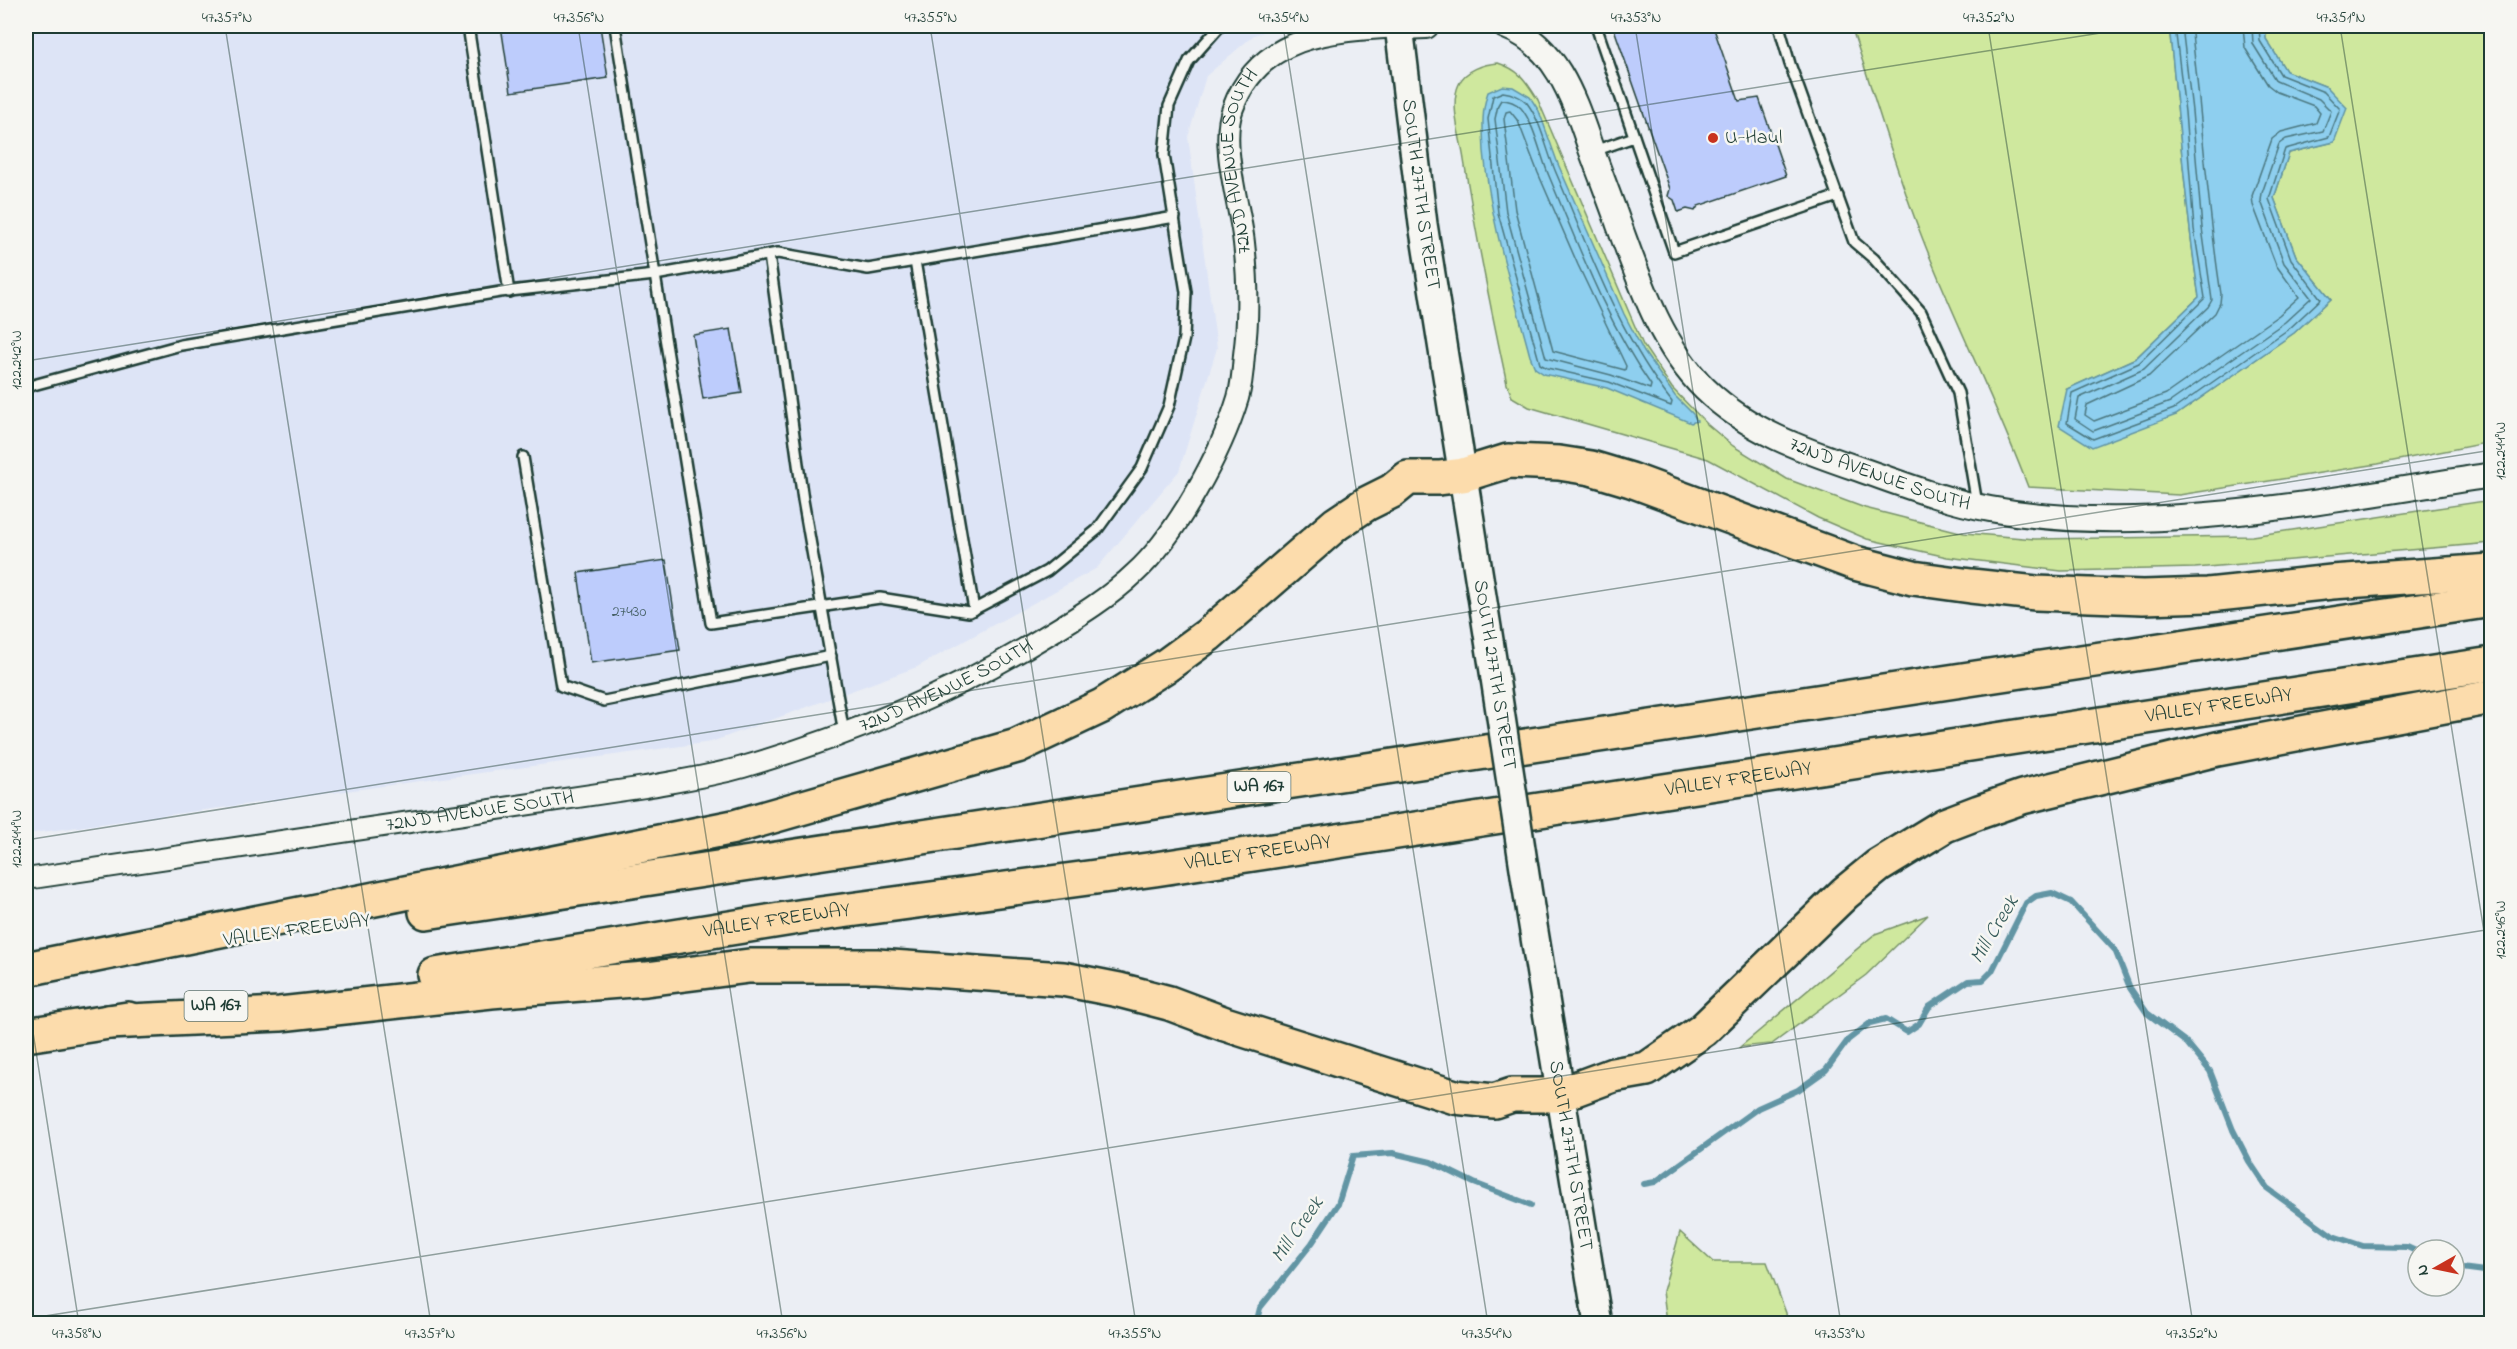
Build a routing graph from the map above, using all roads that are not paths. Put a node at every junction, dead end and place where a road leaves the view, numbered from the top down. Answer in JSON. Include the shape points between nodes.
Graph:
{"nodes":[{"id":1,"x":468,"y":26,"type":"edge"},
{"id":2,"x":615,"y":26,"type":"edge"},
{"id":3,"x":1220,"y":26,"type":"edge"},
{"id":4,"x":1399,"y":26,"type":"edge"},
{"id":5,"x":1426,"y":26,"type":"edge"},
{"id":6,"x":1505,"y":26,"type":"edge"},
{"id":7,"x":1596,"y":26,"type":"edge"},
{"id":8,"x":1779,"y":26,"type":"edge"},
{"id":9,"x":1634,"y":137,"type":"junction"},
{"id":10,"x":1592,"y":152,"type":"junction"},
{"id":11,"x":1838,"y":196,"type":"junction"},
{"id":12,"x":1175,"y":217,"type":"junction"},
{"id":13,"x":769,"y":255,"type":"junction"},
{"id":14,"x":915,"y":261,"type":"junction"},
{"id":15,"x":655,"y":275,"type":"junction"},
{"id":16,"x":509,"y":292,"type":"junction"},
{"id":17,"x":26,"y":387,"type":"edge"},
{"id":18,"x":523,"y":457,"type":"dead end"},
{"id":19,"x":1463,"y":475,"type":"junction"},
{"id":20,"x":2492,"y":475,"type":"edge"},
{"id":21,"x":1977,"y":506,"type":"junction"},
{"id":22,"x":2492,"y":571,"type":"edge"},
{"id":23,"x":2492,"y":600,"type":"edge"},
{"id":24,"x":822,"y":605,"type":"junction"},
{"id":25,"x":974,"y":610,"type":"junction"},
{"id":26,"x":831,"y":656,"type":"junction"},
{"id":27,"x":2492,"y":664,"type":"edge"},
{"id":28,"x":2492,"y":697,"type":"edge"},
{"id":29,"x":844,"y":733,"type":"junction"},
{"id":30,"x":26,"y":879,"type":"edge"},
{"id":31,"x":26,"y":970,"type":"edge"},
{"id":32,"x":108,"y":1022,"type":"junction"},
{"id":33,"x":26,"y":1035,"type":"edge"},
{"id":34,"x":1559,"y":1095,"type":"junction"},
{"id":35,"x":1598,"y":1323,"type":"edge"}],
"edges":[{"from":1,"to":16,"type":"lane"},
{"from":2,"to":15,"type":"lane"},
{"from":3,"to":12,"type":"lane","via":[[1189,61],[1169,106],[1164,155]]},
{"from":4,"to":5,"type":"street","name":"72ND AVENUE SOUTH"},
{"from":4,"to":19,"type":"main road","name":"SOUTH 277TH STREET","via":[[1423,224]]},
{"from":4,"to":29,"type":"street","name":"72ND AVENUE SOUTH","via":[[1328,34],[1287,45],[1258,67],[1236,100],[1229,142],[1247,285],[1239,395],[1218,452],[1167,536],[1136,572],[1093,606],[1004,662]]},
{"from":6,"to":10,"type":"street","name":"72ND AVENUE SOUTH","via":[[1535,43],[1557,68],[1568,86]]},
{"from":7,"to":9,"type":"lane"},
{"from":8,"to":11,"type":"lane"},
{"from":9,"to":10,"type":"lane"},
{"from":9,"to":11,"type":"lane","via":[[1674,252]]},
{"from":10,"to":21,"type":"street","name":"72ND AVENUE SOUTH","via":[[1647,296],[1671,345],[1705,388],[1743,420],[1785,443]]},
{"from":11,"to":21,"type":"lane","via":[[1854,242],[1920,312],[1958,393]]},
{"from":12,"to":14,"type":"lane"},
{"from":12,"to":25,"type":"lane","via":[[1186,292],[1184,338],[1169,406],[1142,468],[1097,530],[1047,571]]},
{"from":13,"to":14,"type":"lane","via":[[778,253],[868,269]]},
{"from":13,"to":15,"type":"lane"},
{"from":13,"to":24,"type":"lane","via":[[803,500]]},
{"from":14,"to":25,"type":"lane"},
{"from":15,"to":16,"type":"lane"},
{"from":15,"to":24,"type":"lane","via":[[711,623]]},
{"from":16,"to":17,"type":"lane","via":[[181,345]]},
{"from":18,"to":26,"type":"lane","via":[[561,686],[604,701]]},
{"from":19,"to":22,"type":"highway","via":[[1508,461],[1591,468],[1855,563],[1913,578],[2036,593],[2208,595]]},
{"from":19,"to":31,"type":"highway","via":[[1408,478],[1336,524],[1208,636],[1167,665],[1102,706],[1017,746],[735,827]]},
{"from":19,"to":34,"type":"main road","name":"SOUTH 277TH STREET","bridge":true},
{"from":20,"to":21,"type":"street","name":"72ND AVENUE SOUTH","via":[[2172,517],[2063,518]]},
{"from":23,"to":31,"type":"highway","name":"VALLEY FREEWAY","number":"WA 167"},
{"from":24,"to":25,"type":"lane","via":[[880,598]]},
{"from":24,"to":26,"type":"lane"},
{"from":26,"to":29,"type":"lane"},
{"from":27,"to":32,"type":"highway","name":"VALLEY FREEWAY","number":"WA 167","via":[[1167,868],[805,916],[466,971]]},
{"from":28,"to":34,"type":"highway","via":[[2129,769],[2022,796],[1946,825],[1878,866],[1845,893],[1703,1030],[1666,1057],[1647,1069]]},
{"from":29,"to":30,"type":"street","name":"72ND AVENUE SOUTH","via":[[741,767],[645,787]]},
{"from":32,"to":33,"type":"highway","name":"VALLEY FREEWAY","number":"WA 167"},
{"from":32,"to":34,"type":"highway","via":[[280,1014],[749,966],[877,966],[1063,979],[1169,1004],[1455,1097],[1494,1101],[1512,1095]]},
{"from":34,"to":35,"type":"main road","name":"SOUTH 277TH STREET"}]}
